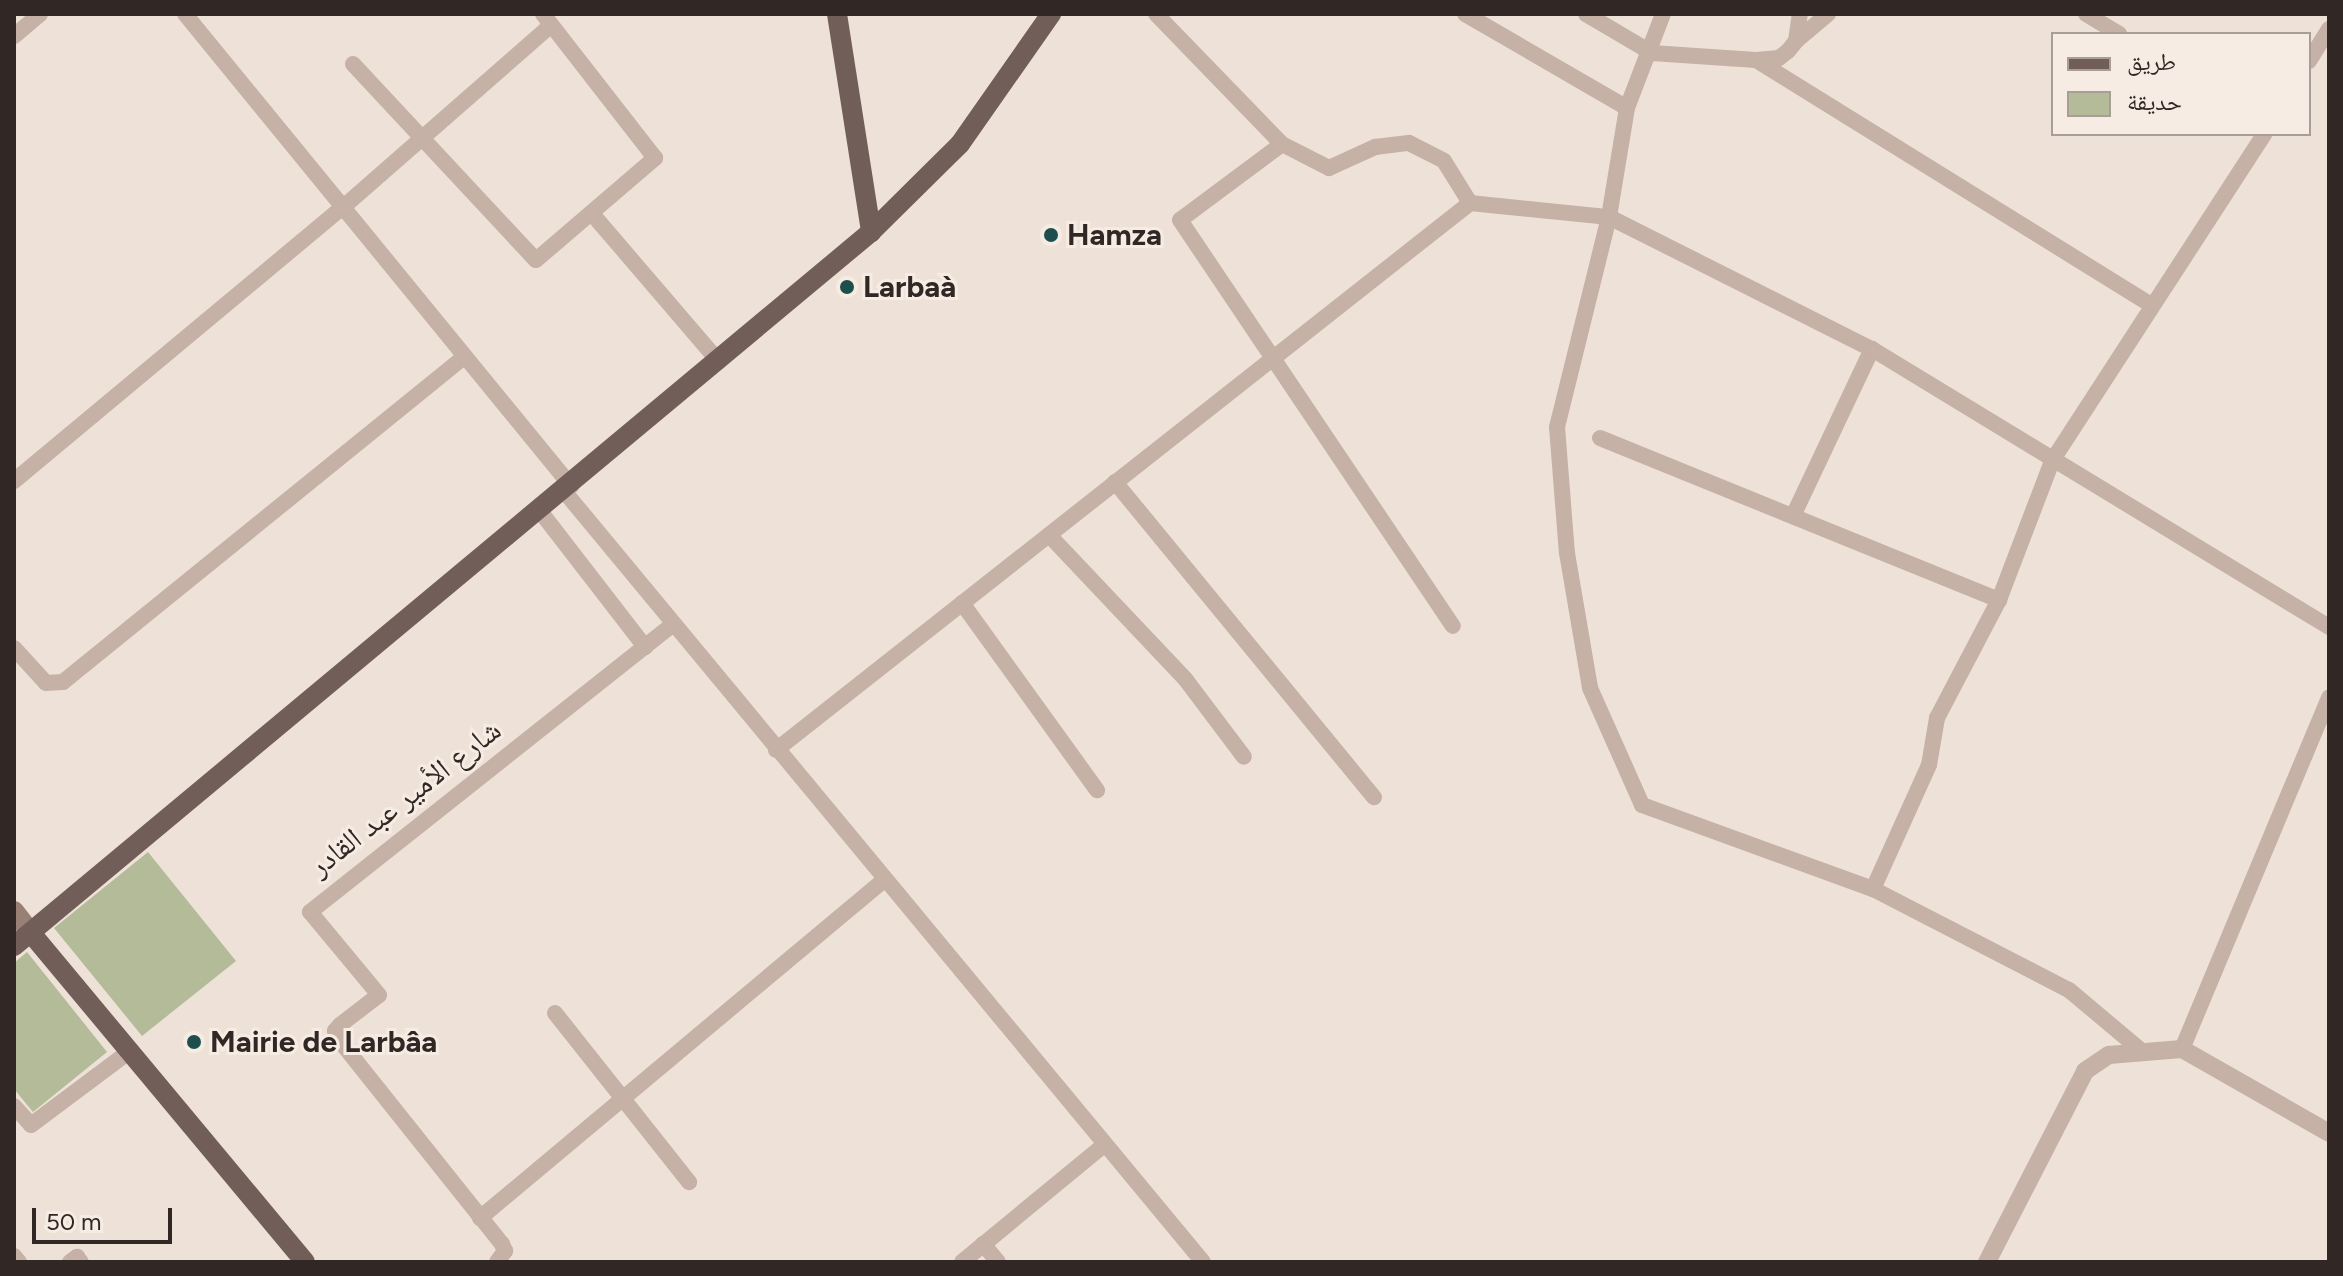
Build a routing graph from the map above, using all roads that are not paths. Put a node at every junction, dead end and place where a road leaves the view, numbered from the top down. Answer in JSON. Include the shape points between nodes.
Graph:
{"nodes":[{"id":1,"x":40,"y":14,"type":"edge"},
{"id":2,"x":185,"y":14,"type":"edge"},
{"id":3,"x":837,"y":14,"type":"edge"},
{"id":4,"x":1051,"y":14,"type":"edge"},
{"id":5,"x":1156,"y":14,"type":"edge"},
{"id":6,"x":1465,"y":14,"type":"edge"},
{"id":7,"x":1663,"y":14,"type":"edge"},
{"id":8,"x":1800,"y":14,"type":"edge"},
{"id":9,"x":1828,"y":14,"type":"edge"},
{"id":10,"x":2086,"y":14,"type":"edge"},
{"id":11,"x":1594,"y":16,"type":"edge"},
{"id":12,"x":547,"y":19,"type":"edge"},
{"id":13,"x":2329,"y":29,"type":"edge"},
{"id":14,"x":2116,"y":32,"type":"edge"},
{"id":15,"x":14,"y":36,"type":"edge"},
{"id":16,"x":1796,"y":41,"type":"junction"},
{"id":17,"x":1652,"y":53,"type":"junction"},
{"id":18,"x":2311,"y":58,"type":"edge"},
{"id":19,"x":1756,"y":60,"type":"junction"},
{"id":20,"x":353,"y":64,"type":"dead end"},
{"id":21,"x":1627,"y":108,"type":"junction"},
{"id":22,"x":2263,"y":136,"type":"edge"},
{"id":23,"x":422,"y":138,"type":"junction"},
{"id":24,"x":1282,"y":144,"type":"junction"},
{"id":25,"x":1470,"y":203,"type":"junction"},
{"id":26,"x":341,"y":209,"type":"junction"},
{"id":27,"x":594,"y":216,"type":"junction"},
{"id":28,"x":1609,"y":217,"type":"junction"},
{"id":29,"x":871,"y":232,"type":"junction"},
{"id":30,"x":2151,"y":305,"type":"junction"},
{"id":31,"x":1872,"y":349,"type":"junction"},
{"id":32,"x":464,"y":357,"type":"junction"},
{"id":33,"x":1273,"y":358,"type":"junction"},
{"id":34,"x":719,"y":362,"type":"junction"},
{"id":35,"x":1600,"y":438,"type":"dead end"},
{"id":36,"x":2052,"y":461,"type":"junction"},
{"id":37,"x":14,"y":481,"type":"edge"},
{"id":38,"x":1115,"y":482,"type":"junction"},
{"id":39,"x":568,"y":488,"type":"junction"},
{"id":40,"x":540,"y":511,"type":"junction"},
{"id":41,"x":1793,"y":516,"type":"junction"},
{"id":42,"x":1049,"y":535,"type":"junction"},
{"id":43,"x":1999,"y":600,"type":"junction"},
{"id":44,"x":962,"y":603,"type":"junction"},
{"id":45,"x":672,"y":625,"type":"junction"},
{"id":46,"x":1453,"y":626,"type":"dead end"},
{"id":47,"x":2329,"y":627,"type":"edge"},
{"id":48,"x":645,"y":647,"type":"junction"},
{"id":49,"x":14,"y":648,"type":"edge"},
{"id":50,"x":2329,"y":697,"type":"edge"},
{"id":51,"x":776,"y":750,"type":"junction"},
{"id":52,"x":1244,"y":757,"type":"dead end"},
{"id":53,"x":1097,"y":790,"type":"dead end"},
{"id":54,"x":1374,"y":797,"type":"dead end"},
{"id":55,"x":884,"y":880,"type":"junction"},
{"id":56,"x":1873,"y":889,"type":"junction"},
{"id":57,"x":14,"y":911,"type":"edge"},
{"id":58,"x":31,"y":933,"type":"junction"},
{"id":59,"x":14,"y":946,"type":"edge"},
{"id":60,"x":555,"y":1013,"type":"dead end"},
{"id":61,"x":2182,"y":1049,"type":"junction"},
{"id":62,"x":130,"y":1051,"type":"junction"},
{"id":63,"x":2143,"y":1052,"type":"junction"},
{"id":64,"x":625,"y":1101,"type":"junction"},
{"id":65,"x":14,"y":1106,"type":"edge"},
{"id":66,"x":2329,"y":1133,"type":"edge"},
{"id":67,"x":1105,"y":1144,"type":"junction"},
{"id":68,"x":689,"y":1182,"type":"dead end"},
{"id":69,"x":480,"y":1218,"type":"junction"},
{"id":70,"x":983,"y":1244,"type":"junction"},
{"id":71,"x":14,"y":1256,"type":"edge"},
{"id":72,"x":19,"y":1262,"type":"edge"},
{"id":73,"x":70,"y":1262,"type":"edge"},
{"id":74,"x":81,"y":1262,"type":"edge"},
{"id":75,"x":305,"y":1262,"type":"edge"},
{"id":76,"x":497,"y":1262,"type":"edge"},
{"id":77,"x":962,"y":1262,"type":"edge"},
{"id":78,"x":998,"y":1262,"type":"edge"},
{"id":79,"x":1203,"y":1262,"type":"edge"},
{"id":80,"x":1987,"y":1262,"type":"edge"}],
"edges":[{"from":1,"to":15,"type":"street"},
{"from":2,"to":26,"type":"street"},
{"from":3,"to":29,"type":"main road"},
{"from":4,"to":29,"type":"main road","via":[[960,144]]},
{"from":5,"to":24,"type":"street"},
{"from":6,"to":21,"type":"street"},
{"from":7,"to":17,"type":"street"},
{"from":8,"to":16,"type":"street"},
{"from":9,"to":16,"type":"street"},
{"from":10,"to":14,"type":"street"},
{"from":11,"to":17,"type":"street"},
{"from":12,"to":23,"type":"street"},
{"from":12,"to":27,"type":"street","via":[[655,158]]},
{"from":13,"to":18,"type":"street"},
{"from":16,"to":19,"type":"street","via":[[1779,58]]},
{"from":17,"to":19,"type":"street"},
{"from":17,"to":21,"type":"street"},
{"from":19,"to":30,"type":"street"},
{"from":20,"to":23,"type":"street"},
{"from":21,"to":28,"type":"street"},
{"from":22,"to":30,"type":"street"},
{"from":23,"to":26,"type":"street"},
{"from":23,"to":27,"type":"street","via":[[536,260]]},
{"from":24,"to":25,"type":"street","via":[[1329,168],[1375,147],[1409,143],[1444,161]]},
{"from":24,"to":33,"type":"street","via":[[1180,220]]},
{"from":25,"to":28,"type":"street"},
{"from":25,"to":33,"type":"street"},
{"from":26,"to":32,"type":"street"},
{"from":26,"to":37,"type":"street"},
{"from":27,"to":34,"type":"street"},
{"from":28,"to":31,"type":"street"},
{"from":28,"to":56,"type":"street","via":[[1557,427],[1567,553],[1590,688],[1642,805]]},
{"from":29,"to":34,"type":"main road"},
{"from":30,"to":36,"type":"street"},
{"from":31,"to":36,"type":"street"},
{"from":31,"to":41,"type":"street"},
{"from":32,"to":39,"type":"street"},
{"from":32,"to":49,"type":"street","via":[[63,682],[46,683]]},
{"from":33,"to":38,"type":"street"},
{"from":33,"to":46,"type":"street"},
{"from":34,"to":39,"type":"main road"},
{"from":35,"to":41,"type":"street"},
{"from":36,"to":43,"type":"street"},
{"from":36,"to":47,"type":"street"},
{"from":38,"to":42,"type":"street"},
{"from":38,"to":54,"type":"street"},
{"from":39,"to":40,"type":"main road"},
{"from":39,"to":45,"type":"street"},
{"from":40,"to":48,"type":"street"},
{"from":40,"to":58,"type":"main road"},
{"from":41,"to":43,"type":"street"},
{"from":42,"to":44,"type":"street"},
{"from":42,"to":52,"type":"street","via":[[1186,680]]},
{"from":43,"to":56,"type":"street","via":[[1937,718],[1929,765]]},
{"from":44,"to":51,"type":"street"},
{"from":44,"to":53,"type":"street"},
{"from":45,"to":48,"type":"street","name":"شارع الأمير عبد القادر"},
{"from":45,"to":51,"type":"street"},
{"from":48,"to":69,"type":"street","name":"شارع الأمير عبد القادر","via":[[310,912],[379,995],[340,1025],[335,1031],[339,1040]]},
{"from":50,"to":61,"type":"street"},
{"from":51,"to":55,"type":"street"},
{"from":55,"to":64,"type":"street","via":[[799,946]]},
{"from":55,"to":67,"type":"street"},
{"from":56,"to":63,"type":"street","via":[[2069,990]]},
{"from":57,"to":58,"type":"main road"},
{"from":58,"to":59,"type":"main road"},
{"from":58,"to":62,"type":"main road"},
{"from":60,"to":64,"type":"street"},
{"from":61,"to":63,"type":"street"},
{"from":61,"to":66,"type":"street"},
{"from":62,"to":65,"type":"street","via":[[31,1125]]},
{"from":62,"to":75,"type":"main road"},
{"from":63,"to":80,"type":"street","via":[[2109,1055],[2085,1071],[2017,1194]]},
{"from":64,"to":68,"type":"street"},
{"from":64,"to":69,"type":"street"},
{"from":67,"to":70,"type":"street"},
{"from":67,"to":79,"type":"street"},
{"from":69,"to":76,"type":"street","name":"شارع الأمير عبد القادر","via":[[505,1251]]},
{"from":70,"to":77,"type":"street"},
{"from":70,"to":78,"type":"street"},
{"from":71,"to":72,"type":"street"},
{"from":73,"to":74,"type":"street","via":[[77,1257]]}]}
